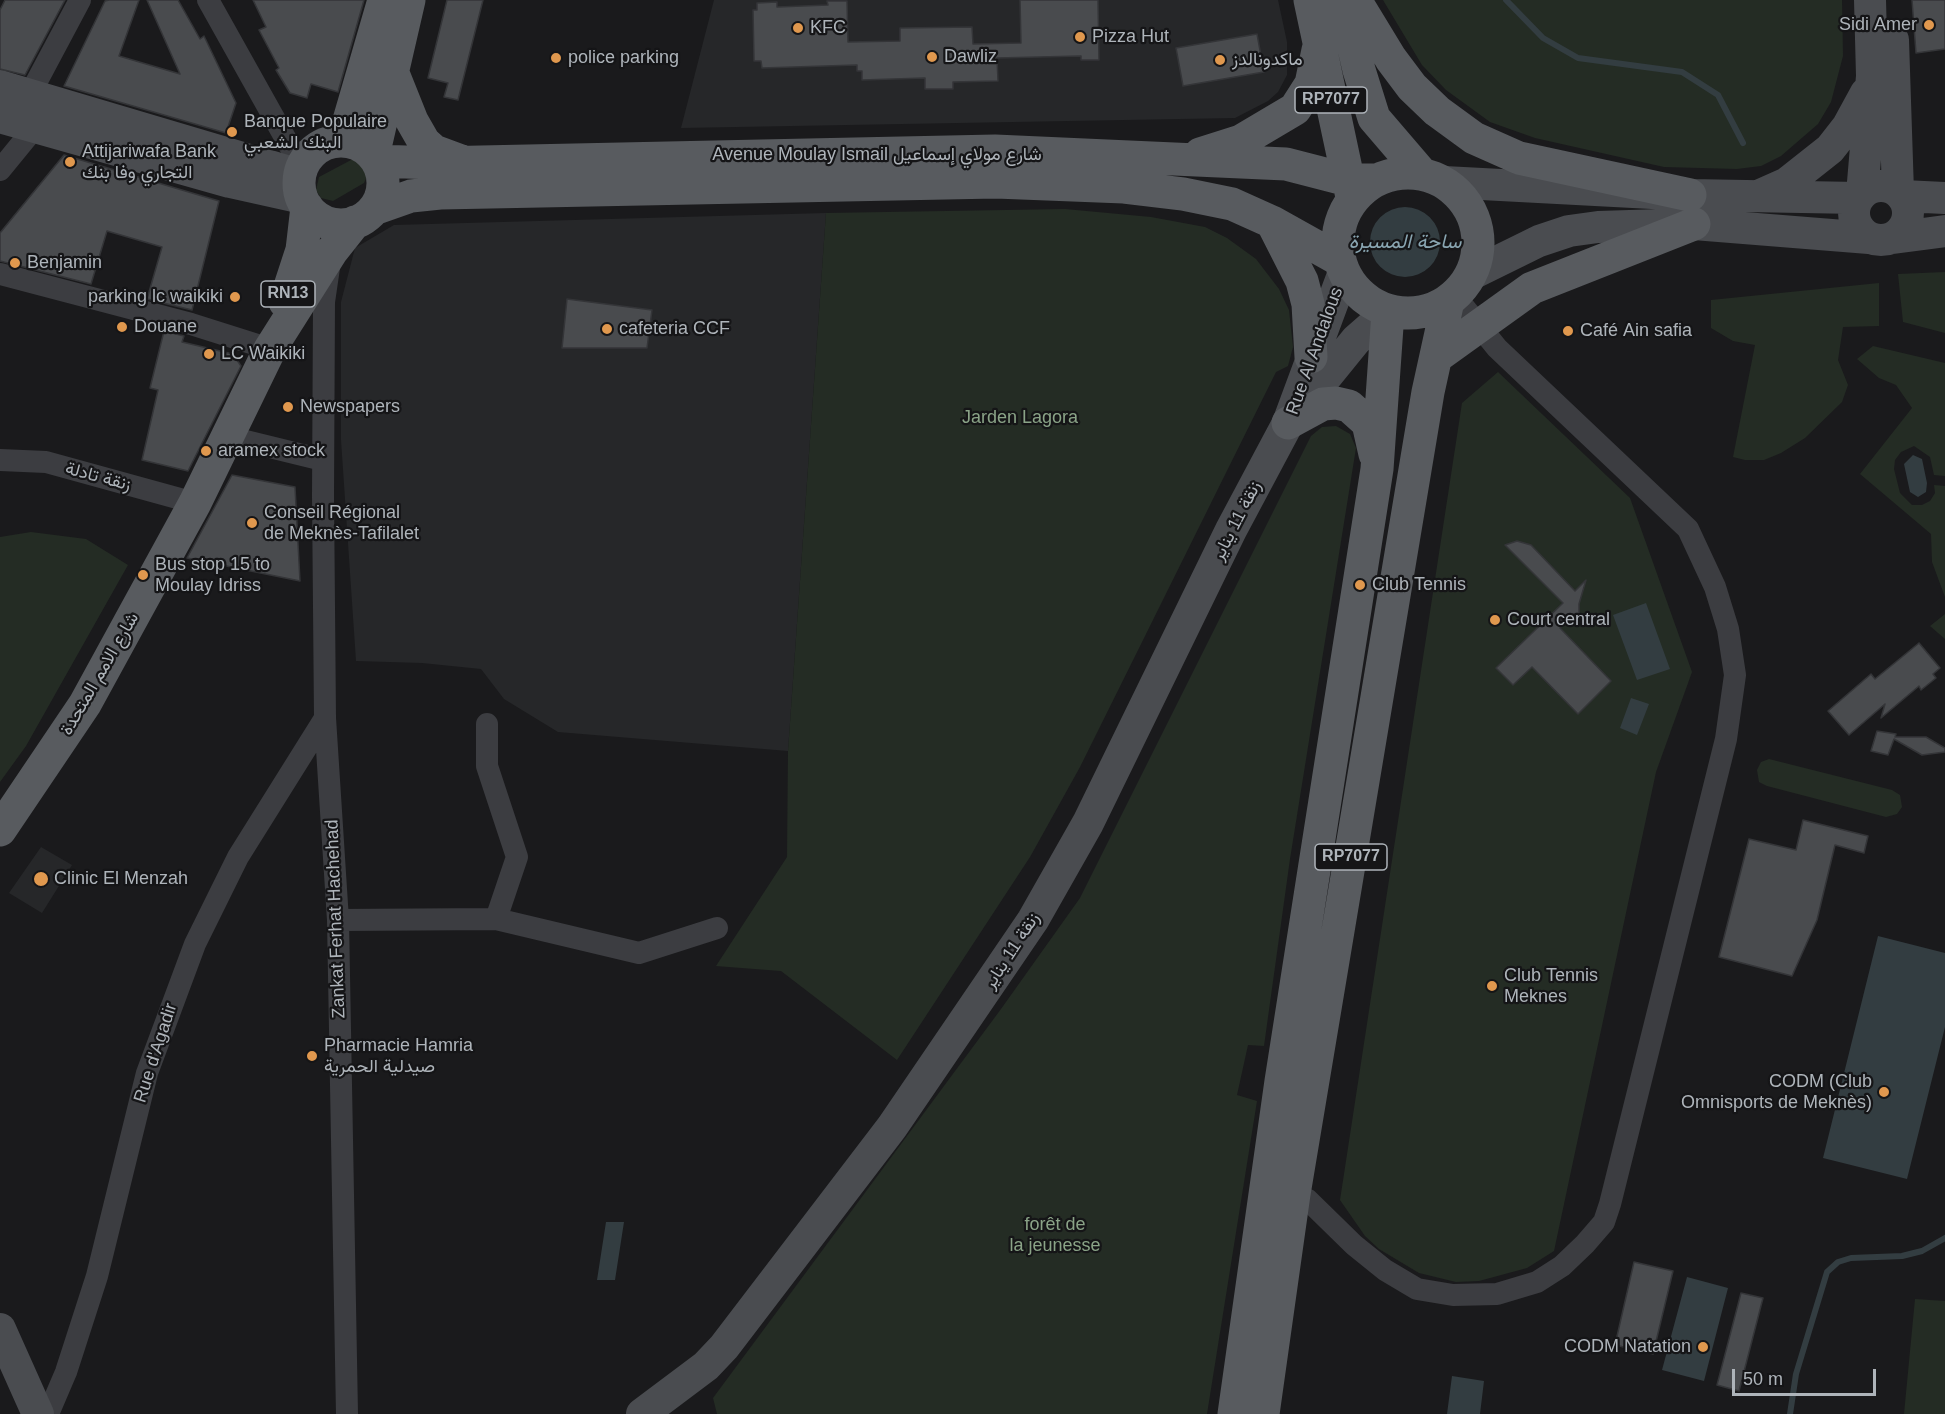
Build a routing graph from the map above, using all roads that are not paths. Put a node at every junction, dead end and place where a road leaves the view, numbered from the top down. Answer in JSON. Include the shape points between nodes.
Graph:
{"nodes":[{"id":1,"x":80,"y":0,"type":"edge"},
{"id":2,"x":208,"y":0,"type":"edge"},
{"id":3,"x":384,"y":0,"type":"edge"},
{"id":4,"x":409,"y":0,"type":"edge"},
{"id":5,"x":1310,"y":0,"type":"edge"},
{"id":6,"x":1343,"y":0,"type":"edge"},
{"id":7,"x":1355,"y":0,"type":"edge"},
{"id":8,"x":1870,"y":0,"type":"edge"},
{"id":9,"x":1892,"y":0,"type":"edge"},
{"id":10,"x":1319,"y":45,"type":"junction"},
{"id":11,"x":391,"y":76,"type":"junction"},
{"id":12,"x":1872,"y":76,"type":"junction"},
{"id":13,"x":15,"y":90,"type":"edge"},
{"id":14,"x":0,"y":117,"type":"edge"},
{"id":15,"x":36,"y":126,"type":"junction"},
{"id":16,"x":343,"y":141,"type":"junction"},
{"id":17,"x":375,"y":159,"type":"junction"},
{"id":18,"x":1178,"y":161,"type":"junction"},
{"id":19,"x":462,"y":162,"type":"junction"},
{"id":20,"x":0,"y":170,"type":"edge"},
{"id":21,"x":1433,"y":178,"type":"junction"},
{"id":22,"x":1359,"y":186,"type":"junction"},
{"id":23,"x":303,"y":187,"type":"junction"},
{"id":24,"x":1900,"y":194,"type":"junction"},
{"id":25,"x":1757,"y":196,"type":"junction"},
{"id":26,"x":1860,"y":196,"type":"junction"},
{"id":27,"x":1945,"y":198,"type":"edge"},
{"id":28,"x":1692,"y":209,"type":"junction"},
{"id":29,"x":364,"y":216,"type":"junction"},
{"id":30,"x":1272,"y":222,"type":"junction"},
{"id":31,"x":1945,"y":231,"type":"edge"},
{"id":32,"x":1881,"y":238,"type":"junction"},
{"id":33,"x":332,"y":251,"type":"junction"},
{"id":34,"x":1342,"y":266,"type":"junction"},
{"id":35,"x":0,"y":274,"type":"edge"},
{"id":36,"x":1458,"y":290,"type":"junction"},
{"id":37,"x":1388,"y":312,"type":"junction"},
{"id":38,"x":1478,"y":326,"type":"junction"},
{"id":39,"x":270,"y":349,"type":"junction"},
{"id":40,"x":1311,"y":357,"type":"junction"},
{"id":41,"x":1436,"y":357,"type":"junction"},
{"id":42,"x":1288,"y":423,"type":"junction"},
{"id":43,"x":229,"y":437,"type":"junction"},
{"id":44,"x":0,"y":460,"type":"edge"},
{"id":45,"x":323,"y":460,"type":"junction"},
{"id":46,"x":1377,"y":469,"type":"junction"},
{"id":47,"x":195,"y":503,"type":"junction"},
{"id":48,"x":325,"y":718,"type":"junction"},
{"id":49,"x":487,"y":724,"type":"dead end"},
{"id":50,"x":0,"y":830,"type":"edge"},
{"id":51,"x":496,"y":919,"type":"junction"},
{"id":52,"x":338,"y":920,"type":"junction"},
{"id":53,"x":717,"y":928,"type":"dead end"},
{"id":54,"x":1280,"y":1191,"type":"junction"},
{"id":55,"x":0,"y":1329,"type":"edge"},
{"id":56,"x":38,"y":1414,"type":"edge"},
{"id":57,"x":48,"y":1414,"type":"edge"},
{"id":58,"x":347,"y":1414,"type":"edge"},
{"id":59,"x":642,"y":1414,"type":"edge"},
{"id":60,"x":1234,"y":1414,"type":"edge"},
{"id":61,"x":1263,"y":1414,"type":"edge"}],
"edges":[{"from":1,"to":13,"type":"street"},
{"from":2,"to":23,"type":"street"},
{"from":3,"to":16,"type":"main road"},
{"from":4,"to":11,"type":"main road","number":"RN13"},
{"from":5,"to":10,"type":"main road","number":"RP7077"},
{"from":6,"to":21,"type":"main road","number":"RP7077","via":[[1374,118],[1402,154]]},
{"from":7,"to":28,"type":"main road","via":[[1412,87],[1474,138],[1520,158]]},
{"from":8,"to":12,"type":"main road"},
{"from":9,"to":24,"type":"main road"},
{"from":10,"to":18,"type":"main road","via":[[1311,84],[1295,109],[1241,141]]},
{"from":10,"to":22,"type":"main road","number":"RP7077"},
{"from":11,"to":17,"type":"main road","number":"RN13"},
{"from":11,"to":19,"type":"main road","via":[[424,142],[434,151]]},
{"from":12,"to":25,"type":"main road","via":[[1864,100],[1830,149],[1787,183]]},
{"from":12,"to":26,"type":"main road"},
{"from":13,"to":23,"type":"main road","via":[[237,157]]},
{"from":14,"to":15,"type":"main road"},
{"from":15,"to":20,"type":"street"},
{"from":15,"to":23,"type":"main road","via":[[230,182]]},
{"from":16,"to":17,"type":"main road","via":[[354,143]]},
{"from":16,"to":23,"type":"main road","via":[[322,145],[307,159]]},
{"from":17,"to":19,"type":"main road","name":"Avenue Moulay Ismail شارع مولاي إسماعيل"},
{"from":17,"to":29,"type":"main road","number":"RN13","via":[[383,186]]},
{"from":18,"to":19,"type":"main road","name":"Avenue Moulay Ismail شارع مولاي إسماعيل","via":[[995,151]]},
{"from":18,"to":22,"type":"main road","name":"Avenue Moulay Ismail شارع مولاي إسماعيل","via":[[1286,164]]},
{"from":21,"to":22,"type":"main road","via":[[1406,172]]},
{"from":21,"to":28,"type":"main road"},
{"from":21,"to":36,"type":"main road","number":"RP7077","via":[[1460,196],[1472,213],[1478,233],[1478,254]]},
{"from":22,"to":34,"type":"main road","via":[[1342,217],[1338,238]]},
{"from":23,"to":29,"type":"main road","via":[[313,214],[330,223]]},
{"from":23,"to":39,"type":"main road","number":"RN13","via":[[302,250]]},
{"from":24,"to":26,"type":"main road","via":[[1876,186]]},
{"from":24,"to":27,"type":"main road"},
{"from":24,"to":32,"type":"main road","via":[[1909,211],[1908,219],[1900,233]]},
{"from":25,"to":26,"type":"main road"},
{"from":25,"to":28,"type":"main road"},
{"from":26,"to":32,"type":"main road","via":[[1854,216],[1862,232]]},
{"from":28,"to":32,"type":"main road","via":[[1760,229]]},
{"from":28,"to":36,"type":"main road","via":[[1569,231],[1539,241]]},
{"from":28,"to":38,"type":"main road","via":[[1532,288]]},
{"from":29,"to":30,"type":"main road","name":"Avenue Moulay Ismail شارع مولاي إسماعيل","via":[[411,196],[440,193],[996,182],[1124,187],[1183,194],[1232,204]]},
{"from":29,"to":33,"type":"main road","number":"RN13"},
{"from":30,"to":34,"type":"main road","name":"Avenue Moulay Ismail شارع مولاي إسماعيل"},
{"from":30,"to":40,"type":"main road","via":[[1302,281],[1308,304]]},
{"from":31,"to":32,"type":"main road"},
{"from":33,"to":39,"type":"main road","number":"RN13"},
{"from":33,"to":45,"type":"street","name":"Zankat Ferhat Hachehad","via":[[324,302]]},
{"from":34,"to":37,"type":"main road","via":[[1354,288]]},
{"from":34,"to":40,"type":"main road","name":"Rue Al Andalous"},
{"from":35,"to":39,"type":"street"},
{"from":36,"to":37,"type":"main road","via":[[1426,311]]},
{"from":36,"to":38,"type":"street"},
{"from":36,"to":41,"type":"main road","number":"RP7077"},
{"from":37,"to":42,"type":"main road","name":"Rue Al Andalous","via":[[1356,340]]},
{"from":37,"to":46,"type":"main road","number":"RP7077"},
{"from":38,"to":41,"type":"main road"},
{"from":38,"to":54,"type":"street","via":[[1688,529],[1715,587],[1728,629],[1735,675],[1726,739],[1611,1204],[1604,1222],[1585,1244],[1537,1282],[1497,1294],[1453,1295],[1417,1289],[1354,1245],[1308,1200]]},
{"from":39,"to":43,"type":"main road","name":"شارع الامم المتحدة","number":"RN13"},
{"from":40,"to":42,"type":"main road","name":"Rue Al Andalous"},
{"from":41,"to":54,"type":"main road","number":"RP7077"},
{"from":42,"to":46,"type":"main road","via":[[1323,404],[1349,406],[1368,423]]},
{"from":42,"to":59,"type":"main road","name":"زنقة 11 يناير","via":[[1088,823],[1003,967],[892,1127],[724,1347],[706,1366]]},
{"from":43,"to":45,"type":"street"},
{"from":43,"to":47,"type":"main road","name":"شارع الامم المتحدة","number":"RN13"},
{"from":44,"to":47,"type":"street","name":"زنقة تادلة","via":[[46,462]]},
{"from":45,"to":48,"type":"street","name":"Zankat Ferhat Hachehad"},
{"from":46,"to":54,"type":"main road","number":"RP7077"},
{"from":47,"to":50,"type":"main road","name":"شارع الامم المتحدة","number":"RN13","via":[[85,704]]},
{"from":48,"to":52,"type":"street","name":"Zankat Ferhat Hachehad"},
{"from":48,"to":57,"type":"street","name":"Rue d'Agadir","via":[[238,857],[195,944],[147,1073],[97,1276]]},
{"from":49,"to":51,"type":"street","via":[[487,766],[517,857]]},
{"from":51,"to":52,"type":"street"},
{"from":51,"to":53,"type":"street","via":[[639,953]]},
{"from":52,"to":58,"type":"street","name":"Zankat Ferhat Hachehad"},
{"from":54,"to":60,"type":"main road","number":"RP7077"},
{"from":54,"to":61,"type":"main road","number":"RP7077"},
{"from":55,"to":56,"type":"main road"}]}
